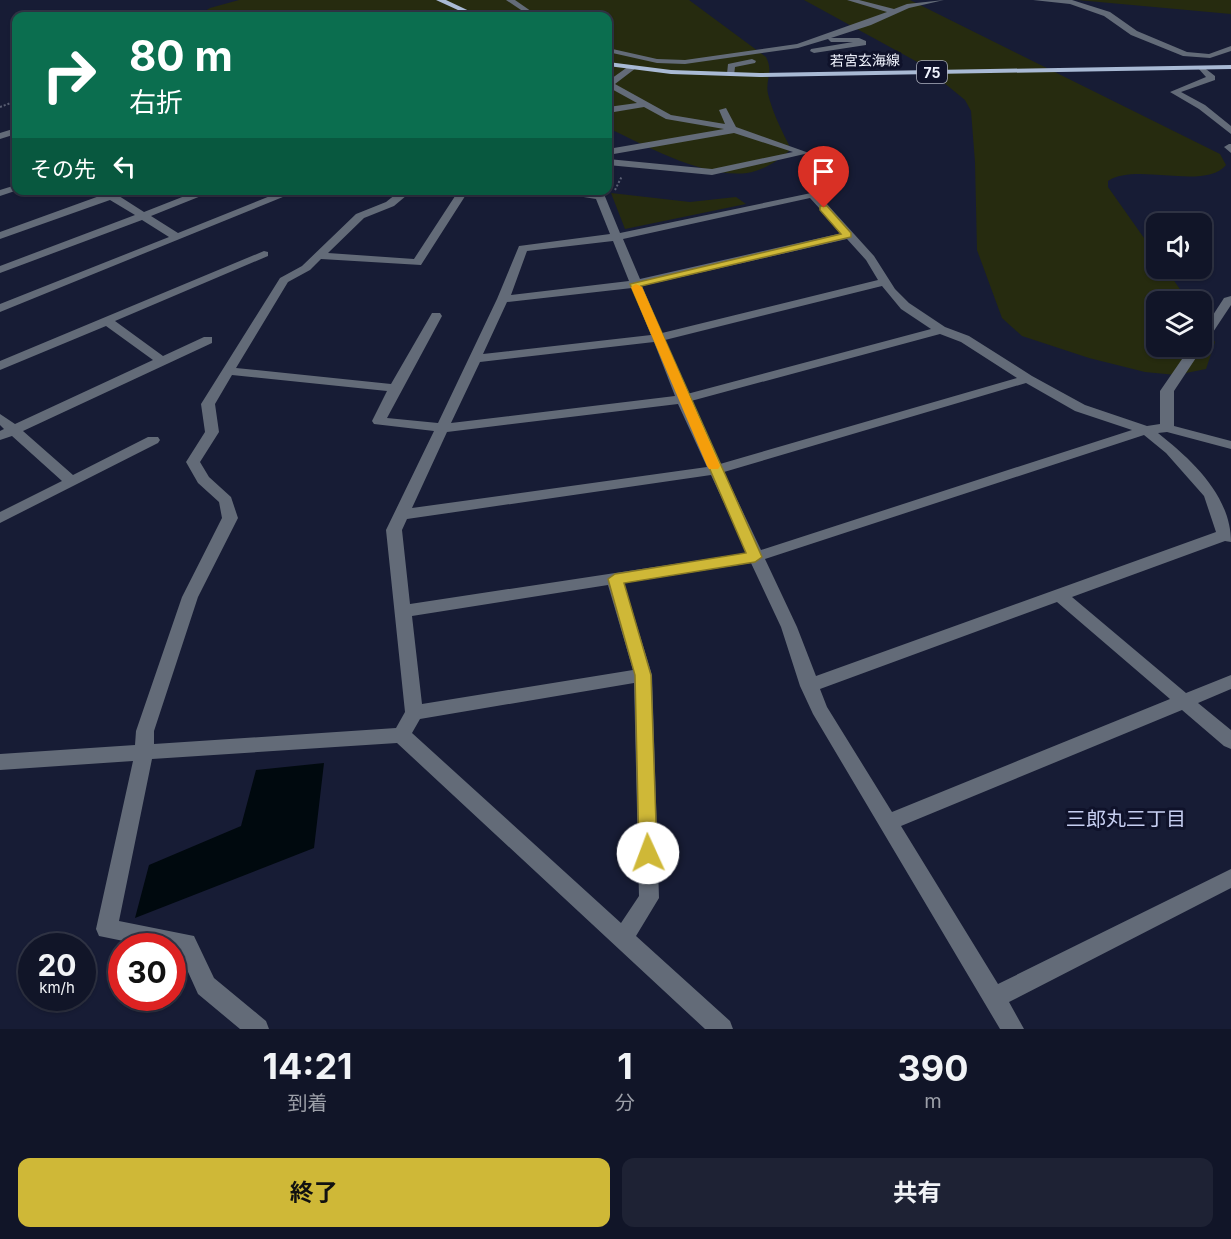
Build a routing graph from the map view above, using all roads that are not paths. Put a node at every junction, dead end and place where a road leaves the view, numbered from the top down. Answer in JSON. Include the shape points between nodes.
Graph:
{"nodes":[{"id":1,"x":440,"y":0,"type":"edge"},
{"id":2,"x":510,"y":0,"type":"edge"},
{"id":3,"x":850,"y":0,"type":"edge"},
{"id":4,"x":940,"y":0,"type":"edge"},
{"id":5,"x":1037,"y":0,"type":"edge"},
{"id":6,"x":892,"y":11,"type":"junction"},
{"id":7,"x":467,"y":12,"type":"edge"},
{"id":8,"x":528,"y":12,"type":"edge"},
{"id":9,"x":825,"y":39,"type":"junction"},
{"id":10,"x":1231,"y":48,"type":"edge"},
{"id":11,"x":612,"y":54,"type":"edge"},
{"id":12,"x":612,"y":65,"type":"edge"},
{"id":13,"x":1231,"y":67,"type":"edge"},
{"id":14,"x":632,"y":68,"type":"junction"},
{"id":15,"x":1202,"y":68,"type":"junction"},
{"id":16,"x":731,"y":74,"type":"junction"},
{"id":17,"x":612,"y":82,"type":"edge"},
{"id":18,"x":612,"y":86,"type":"edge"},
{"id":19,"x":646,"y":104,"type":"junction"},
{"id":20,"x":612,"y":109,"type":"edge"},
{"id":21,"x":723,"y":110,"type":"dead end"},
{"id":22,"x":733,"y":130,"type":"junction"},
{"id":23,"x":1231,"y":132,"type":"edge"},
{"id":24,"x":612,"y":151,"type":"edge"},
{"id":25,"x":612,"y":162,"type":"edge"},
{"id":26,"x":198,"y":195,"type":"edge"},
{"id":27,"x":282,"y":195,"type":"edge"},
{"id":28,"x":402,"y":195,"type":"edge"},
{"id":29,"x":461,"y":195,"type":"edge"},
{"id":30,"x":591,"y":195,"type":"edge"},
{"id":31,"x":111,"y":196,"type":"joint"},
{"id":32,"x":143,"y":216,"type":"junction"},
{"id":33,"x":848,"y":235,"type":"junction"},
{"id":34,"x":0,"y":236,"type":"edge"},
{"id":35,"x":177,"y":237,"type":"junction"},
{"id":36,"x":615,"y":237,"type":"junction"},
{"id":37,"x":264,"y":254,"type":"dead end"},
{"id":38,"x":319,"y":256,"type":"junction"},
{"id":39,"x":0,"y":270,"type":"edge"},
{"id":40,"x":885,"y":281,"type":"junction"},
{"id":41,"x":635,"y":284,"type":"junction"},
{"id":42,"x":503,"y":299,"type":"junction"},
{"id":43,"x":1231,"y":300,"type":"edge"},
{"id":44,"x":0,"y":309,"type":"edge"},
{"id":45,"x":436,"y":316,"type":"dead end"},
{"id":46,"x":107,"y":321,"type":"junction"},
{"id":47,"x":1212,"y":325,"type":"edge"},
{"id":48,"x":941,"y":330,"type":"junction"},
{"id":49,"x":659,"y":338,"type":"junction"},
{"id":50,"x":208,"y":340,"type":"dead end"},
{"id":51,"x":1190,"y":357,"type":"edge"},
{"id":52,"x":474,"y":359,"type":"junction"},
{"id":53,"x":162,"y":361,"type":"junction"},
{"id":54,"x":0,"y":366,"type":"edge"},
{"id":55,"x":227,"y":371,"type":"junction"},
{"id":56,"x":1027,"y":379,"type":"junction"},
{"id":57,"x":395,"y":388,"type":"junction"},
{"id":58,"x":683,"y":399,"type":"junction"},
{"id":59,"x":0,"y":418,"type":"edge"},
{"id":60,"x":443,"y":428,"type":"junction"},
{"id":61,"x":1167,"y":428,"type":"junction"},
{"id":62,"x":1146,"y":430,"type":"junction"},
{"id":63,"x":7,"y":433,"type":"edge"},
{"id":64,"x":153,"y":440,"type":"dead end"},
{"id":65,"x":1231,"y":445,"type":"edge"},
{"id":66,"x":715,"y":470,"type":"junction"},
{"id":67,"x":72,"y":482,"type":"junction"},
{"id":68,"x":401,"y":515,"type":"junction"},
{"id":69,"x":0,"y":518,"type":"edge"},
{"id":70,"x":1228,"y":536,"type":"edge"},
{"id":71,"x":755,"y":557,"type":"junction"},
{"id":72,"x":615,"y":579,"type":"junction"},
{"id":73,"x":1059,"y":595,"type":"junction"},
{"id":74,"x":403,"y":611,"type":"junction"},
{"id":75,"x":643,"y":675,"type":"junction"},
{"id":76,"x":1231,"y":682,"type":"edge"},
{"id":77,"x":809,"y":686,"type":"junction"},
{"id":78,"x":1184,"y":702,"type":"junction"},
{"id":79,"x":414,"y":713,"type":"junction"},
{"id":80,"x":401,"y":735,"type":"junction"},
{"id":81,"x":1231,"y":741,"type":"edge"},
{"id":82,"x":144,"y":754,"type":"junction"},
{"id":83,"x":0,"y":762,"type":"edge"},
{"id":84,"x":887,"y":823,"type":"junction"},
{"id":85,"x":1231,"y":878,"type":"edge"},
{"id":86,"x":624,"y":937,"type":"junction"},
{"id":87,"x":994,"y":998,"type":"junction"},
{"id":88,"x":258,"y":1029,"type":"edge"},
{"id":89,"x":722,"y":1029,"type":"edge"},
{"id":90,"x":1013,"y":1029,"type":"edge"}],
"edges":[{"from":1,"to":7,"type":"main road"},
{"from":2,"to":8,"type":"street"},
{"from":3,"to":6,"type":"street"},
{"from":4,"to":6,"type":"street"},
{"from":5,"to":10,"type":"street","via":[[1071,2],[1107,14],[1134,33],[1186,54],[1210,56]]},
{"from":6,"to":9,"type":"street"},
{"from":9,"to":11,"type":"street","via":[[699,60],[657,61]]},
{"from":9,"to":16,"type":"street","via":[[863,41],[736,64],[729,69]]},
{"from":12,"to":14,"type":"main road","name":"若宮玄海線","number":"75"},
{"from":13,"to":15,"type":"main road","name":"若宮玄海線","number":"75"},
{"from":14,"to":16,"type":"main road","name":"若宮玄海線","number":"75"},
{"from":14,"to":17,"type":"street"},
{"from":15,"to":16,"type":"main road","name":"若宮玄海線","number":"75"},
{"from":15,"to":23,"type":"street","via":[[1212,78],[1174,92],[1202,107]]},
{"from":18,"to":19,"type":"street"},
{"from":19,"to":20,"type":"street"},
{"from":19,"to":22,"type":"street","via":[[669,117]]},
{"from":21,"to":22,"type":"street"},
{"from":22,"to":24,"type":"street"},
{"from":22,"to":25,"type":"street","via":[[804,153],[712,172]]},
{"from":26,"to":32,"type":"street"},
{"from":27,"to":35,"type":"street"},
{"from":28,"to":38,"type":"street","via":[[360,216]]},
{"from":29,"to":38,"type":"street","via":[[417,263]]},
{"from":30,"to":36,"type":"street","via":[[600,196]]},
{"from":31,"to":32,"type":"street"},
{"from":31,"to":34,"type":"street"},
{"from":32,"to":35,"type":"street"},
{"from":32,"to":39,"type":"street"},
{"from":33,"to":36,"type":"street","via":[[812,194]]},
{"from":33,"to":40,"type":"street"},
{"from":33,"to":41,"type":"street"},
{"from":35,"to":44,"type":"street"},
{"from":36,"to":41,"type":"street"},
{"from":36,"to":42,"type":"street","via":[[523,248]]},
{"from":37,"to":46,"type":"street"},
{"from":38,"to":55,"type":"street","via":[[284,280]]},
{"from":40,"to":48,"type":"street","via":[[905,306]]},
{"from":40,"to":49,"type":"street"},
{"from":41,"to":42,"type":"street"},
{"from":41,"to":49,"type":"street"},
{"from":42,"to":52,"type":"street"},
{"from":43,"to":47,"type":"street"},
{"from":45,"to":57,"type":"street"},
{"from":46,"to":53,"type":"street"},
{"from":46,"to":54,"type":"street"},
{"from":48,"to":56,"type":"street","via":[[965,339]]},
{"from":48,"to":58,"type":"street"},
{"from":49,"to":52,"type":"street"},
{"from":49,"to":58,"type":"street"},
{"from":50,"to":53,"type":"street"},
{"from":51,"to":61,"type":"street","via":[[1167,391]]},
{"from":52,"to":60,"type":"street"},
{"from":53,"to":63,"type":"street"},
{"from":55,"to":57,"type":"street"},
{"from":55,"to":82,"type":"street","via":[[208,404],[212,432],[193,462],[203,480],[226,500],[230,518],[189,597],[145,731]]},
{"from":56,"to":62,"type":"street","via":[[1080,408]]},
{"from":56,"to":66,"type":"street"},
{"from":57,"to":60,"type":"street","via":[[380,421]]},
{"from":58,"to":60,"type":"street"},
{"from":58,"to":66,"type":"street"},
{"from":59,"to":63,"type":"street"},
{"from":60,"to":68,"type":"street"},
{"from":61,"to":62,"type":"street"},
{"from":61,"to":65,"type":"street"},
{"from":62,"to":70,"type":"street","via":[[1171,450],[1211,494]]},
{"from":62,"to":71,"type":"street"},
{"from":63,"to":67,"type":"street"},
{"from":64,"to":67,"type":"street"},
{"from":66,"to":68,"type":"street"},
{"from":66,"to":71,"type":"street"},
{"from":67,"to":69,"type":"street"},
{"from":68,"to":74,"type":"street","via":[[394,530]]},
{"from":70,"to":73,"type":"street"},
{"from":71,"to":72,"type":"street"},
{"from":71,"to":77,"type":"street","via":[[789,627]]},
{"from":72,"to":74,"type":"street"},
{"from":72,"to":75,"type":"street"},
{"from":73,"to":77,"type":"street"},
{"from":73,"to":78,"type":"street"},
{"from":74,"to":79,"type":"street"},
{"from":75,"to":79,"type":"street"},
{"from":75,"to":86,"type":"street","via":[[649,898]]},
{"from":76,"to":78,"type":"street"},
{"from":77,"to":84,"type":"street"},
{"from":78,"to":81,"type":"street"},
{"from":78,"to":84,"type":"street"},
{"from":79,"to":80,"type":"street"},
{"from":80,"to":82,"type":"street"},
{"from":80,"to":86,"type":"street"},
{"from":82,"to":83,"type":"street"},
{"from":82,"to":88,"type":"street","via":[[107,929],[186,943],[206,986]]},
{"from":84,"to":87,"type":"street"},
{"from":85,"to":87,"type":"street"},
{"from":86,"to":89,"type":"street"},
{"from":87,"to":90,"type":"street"}]}
